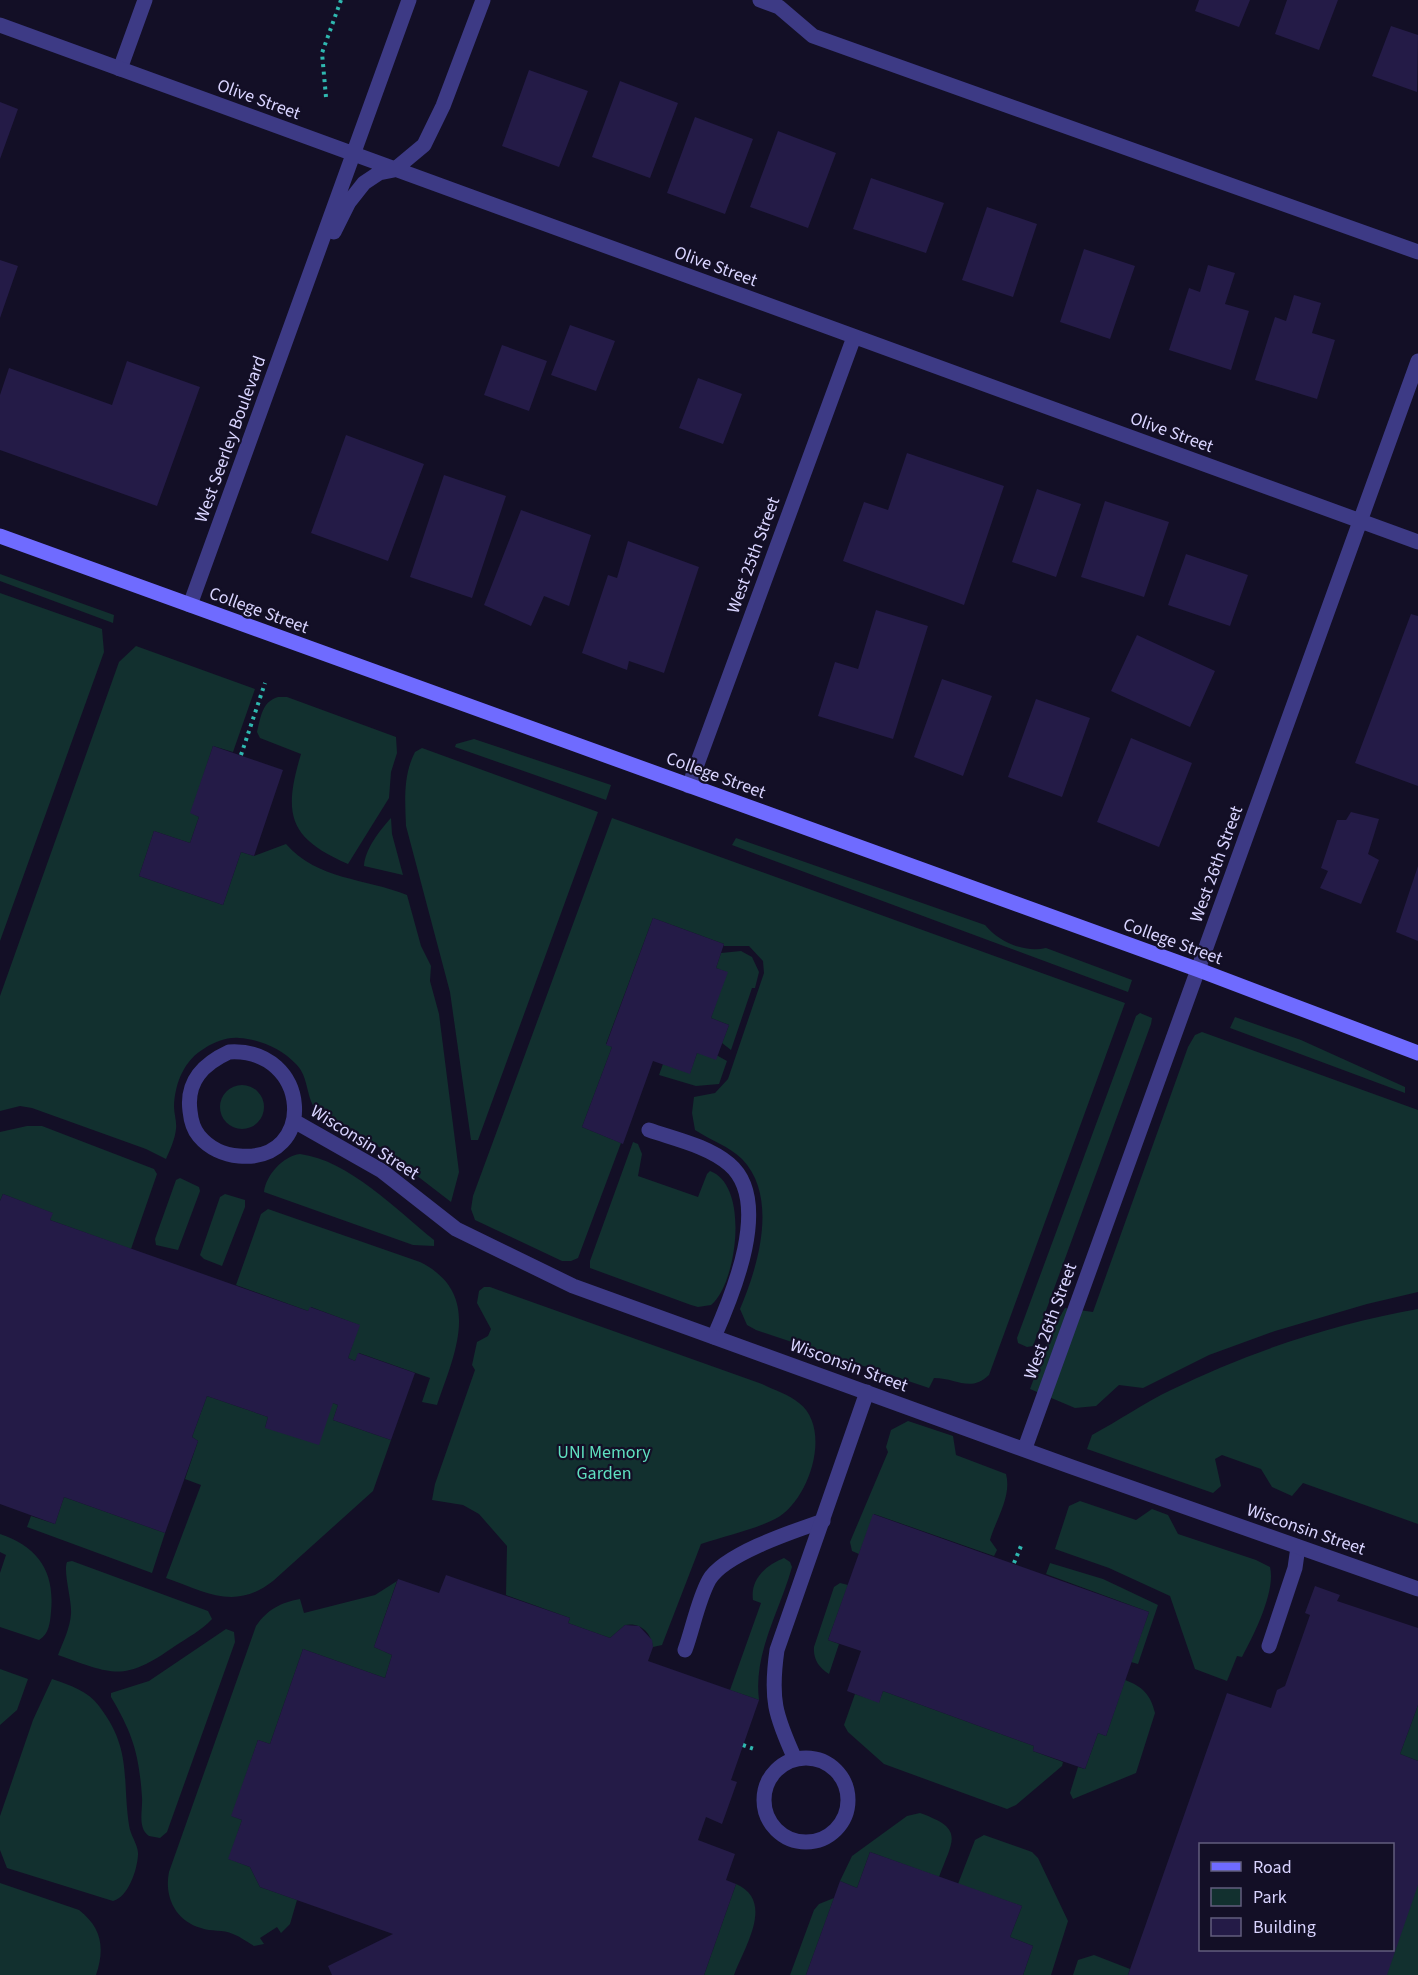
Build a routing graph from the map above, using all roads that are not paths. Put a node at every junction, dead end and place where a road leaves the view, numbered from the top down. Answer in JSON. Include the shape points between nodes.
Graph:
{"nodes":[{"id":1,"x":145,"y":0,"type":"edge"},
{"id":2,"x":409,"y":0,"type":"edge"},
{"id":3,"x":483,"y":0,"type":"edge"},
{"id":4,"x":760,"y":0,"type":"edge"},
{"id":5,"x":0,"y":25,"type":"edge"},
{"id":6,"x":120,"y":69,"type":"junction"},
{"id":7,"x":353,"y":155,"type":"junction"},
{"id":8,"x":394,"y":170,"type":"junction"},
{"id":9,"x":1418,"y":252,"type":"edge"},
{"id":10,"x":306,"y":285,"type":"junction"},
{"id":11,"x":854,"y":337,"type":"junction"},
{"id":12,"x":1418,"y":361,"type":"edge"},
{"id":13,"x":1360,"y":521,"type":"junction"},
{"id":14,"x":0,"y":536,"type":"edge"},
{"id":15,"x":1418,"y":543,"type":"edge"},
{"id":16,"x":190,"y":605,"type":"junction"},
{"id":17,"x":689,"y":786,"type":"junction"},
{"id":18,"x":1198,"y":970,"type":"junction"},
{"id":19,"x":1418,"y":1053,"type":"edge"},
{"id":20,"x":294,"y":1120,"type":"junction"},
{"id":21,"x":649,"y":1130,"type":"dead end"},
{"id":22,"x":714,"y":1337,"type":"junction"},
{"id":23,"x":867,"y":1392,"type":"junction"},
{"id":24,"x":1025,"y":1449,"type":"junction"},
{"id":25,"x":823,"y":1521,"type":"junction"},
{"id":26,"x":1298,"y":1547,"type":"junction"},
{"id":27,"x":1418,"y":1589,"type":"edge"},
{"id":28,"x":1269,"y":1646,"type":"dead end"},
{"id":29,"x":686,"y":1650,"type":"dead end"},
{"id":30,"x":795,"y":1759,"type":"junction"}],
"edges":[{"from":1,"to":6,"type":"street"},
{"from":2,"to":7,"type":"street","name":"West Seerley Boulevard"},
{"from":3,"to":8,"type":"street","name":"West Seerley Boulevard","via":[[429,135]]},
{"from":4,"to":9,"type":"street","via":[[779,7],[813,36]]},
{"from":5,"to":6,"type":"street","name":"Olive Street"},
{"from":6,"to":7,"type":"street","name":"Olive Street"},
{"from":7,"to":8,"type":"street","name":"Olive Street"},
{"from":7,"to":10,"type":"street","name":"West Seerley Boulevard"},
{"from":8,"to":10,"type":"street","name":"West Seerley Boulevard","via":[[379,173],[364,183],[349,201]]},
{"from":8,"to":11,"type":"street","name":"Olive Street"},
{"from":10,"to":16,"type":"street","name":"West Seerley Boulevard"},
{"from":11,"to":13,"type":"street","name":"Olive Street"},
{"from":11,"to":17,"type":"street","name":"West 25th Street"},
{"from":12,"to":13,"type":"street","name":"West 26th Street"},
{"from":13,"to":15,"type":"street","name":"Olive Street"},
{"from":13,"to":18,"type":"street","name":"West 26th Street"},
{"from":14,"to":16,"type":"street","name":"College Street"},
{"from":16,"to":17,"type":"street","name":"College Street"},
{"from":17,"to":18,"type":"street","name":"College Street"},
{"from":18,"to":19,"type":"street","name":"College Street"},
{"from":18,"to":24,"type":"street","name":"West 26th Street"},
{"from":20,"to":20,"type":"street","name":"Wisconsin Street","via":[[286,1138],[266,1152],[252,1157],[223,1152],[207,1144],[192,1127],[191,1089],[196,1076],[214,1059],[229,1052],[262,1056],[279,1069],[292,1088],[296,1103]]},
{"from":20,"to":22,"type":"street","name":"Wisconsin Street","via":[[382,1171],[456,1229],[573,1286]]},
{"from":21,"to":22,"type":"street","via":[[721,1157],[737,1172],[745,1191],[748,1208],[744,1251],[735,1288]]},
{"from":22,"to":23,"type":"street","name":"Wisconsin Street"},
{"from":23,"to":24,"type":"street","name":"Wisconsin Street"},
{"from":23,"to":25,"type":"street"},
{"from":24,"to":26,"type":"street","name":"Wisconsin Street"},
{"from":25,"to":29,"type":"street","via":[[722,1566],[709,1580]]},
{"from":25,"to":30,"type":"street","via":[[777,1650],[772,1683],[775,1709]]},
{"from":26,"to":27,"type":"street","name":"Wisconsin Street"},
{"from":26,"to":28,"type":"street","via":[[1295,1568]]},
{"from":30,"to":30,"type":"street","via":[[778,1768],[767,1782],[765,1811],[781,1834],[809,1842],[834,1831],[847,1808],[847,1795],[844,1782],[826,1763],[814,1758]]}]}
